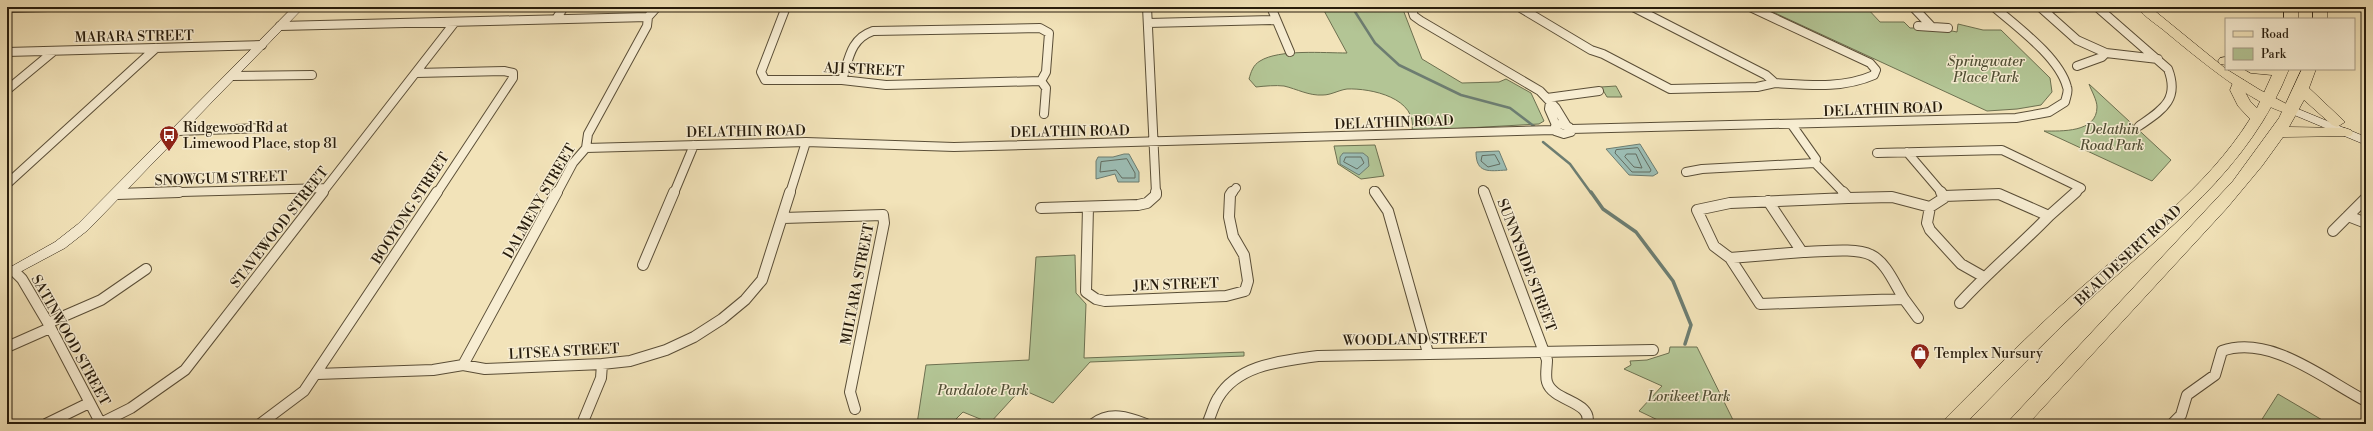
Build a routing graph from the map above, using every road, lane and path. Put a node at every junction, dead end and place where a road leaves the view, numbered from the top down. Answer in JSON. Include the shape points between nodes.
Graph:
{"nodes":[{"id":1,"x":48,"y":7,"type":"edge"},
{"id":2,"x":299,"y":7,"type":"edge"},
{"id":3,"x":564,"y":7,"type":"edge"},
{"id":4,"x":657,"y":7,"type":"edge"},
{"id":5,"x":786,"y":7,"type":"edge"},
{"id":6,"x":1147,"y":7,"type":"edge"},
{"id":7,"x":1271,"y":7,"type":"edge"},
{"id":8,"x":1410,"y":7,"type":"edge"},
{"id":9,"x":1519,"y":7,"type":"edge"},
{"id":10,"x":1632,"y":7,"type":"edge"},
{"id":11,"x":1750,"y":7,"type":"edge"},
{"id":12,"x":1913,"y":7,"type":"edge"},
{"id":13,"x":1994,"y":7,"type":"edge"},
{"id":14,"x":2078,"y":7,"type":"edge"},
{"id":15,"x":2098,"y":7,"type":"edge"},
{"id":16,"x":2143,"y":7,"type":"edge"},
{"id":17,"x":2159,"y":7,"type":"edge"},
{"id":18,"x":2291,"y":7,"type":"edge"},
{"id":19,"x":2320,"y":7,"type":"edge"},
{"id":20,"x":13,"y":8,"type":"edge"},
{"id":21,"x":2041,"y":8,"type":"edge"},
{"id":22,"x":648,"y":17,"type":"junction"},
{"id":23,"x":2291,"y":18,"type":"edge"},
{"id":24,"x":2320,"y":18,"type":"edge"},
{"id":25,"x":556,"y":19,"type":"junction"},
{"id":26,"x":1276,"y":20,"type":"junction"},
{"id":27,"x":455,"y":22,"type":"junction"},
{"id":28,"x":1148,"y":23,"type":"junction"},
{"id":29,"x":280,"y":26,"type":"junction"},
{"id":30,"x":1918,"y":26,"type":"dead end"},
{"id":31,"x":1931,"y":26,"type":"junction"},
{"id":32,"x":1948,"y":28,"type":"dead end"},
{"id":33,"x":262,"y":45,"type":"junction"},
{"id":34,"x":156,"y":48,"type":"junction"},
{"id":35,"x":54,"y":51,"type":"junction"},
{"id":36,"x":7,"y":52,"type":"edge"},
{"id":37,"x":1290,"y":52,"type":"dead end"},
{"id":38,"x":2106,"y":53,"type":"junction"},
{"id":39,"x":2158,"y":59,"type":"junction"},
{"id":40,"x":2225,"y":63,"type":"edge"},
{"id":41,"x":2225,"y":64,"type":"edge"},
{"id":42,"x":2077,"y":66,"type":"dead end"},
{"id":43,"x":2231,"y":70,"type":"edge"},
{"id":44,"x":2234,"y":70,"type":"edge"},
{"id":45,"x":2282,"y":70,"type":"edge"},
{"id":46,"x":2309,"y":70,"type":"edge"},
{"id":47,"x":416,"y":73,"type":"junction"},
{"id":48,"x":312,"y":75,"type":"dead end"},
{"id":49,"x":232,"y":76,"type":"junction"},
{"id":50,"x":842,"y":80,"type":"junction"},
{"id":51,"x":1041,"y":81,"type":"junction"},
{"id":52,"x":1775,"y":83,"type":"junction"},
{"id":53,"x":7,"y":90,"type":"edge"},
{"id":54,"x":1599,"y":92,"type":"dead end"},
{"id":55,"x":2271,"y":96,"type":"junction"},
{"id":56,"x":1548,"y":100,"type":"junction"},
{"id":57,"x":2296,"y":102,"type":"junction"},
{"id":58,"x":1044,"y":114,"type":"dead end"},
{"id":59,"x":2258,"y":118,"type":"junction"},
{"id":60,"x":1792,"y":124,"type":"junction"},
{"id":61,"x":2139,"y":126,"type":"dead end"},
{"id":62,"x":2341,"y":127,"type":"junction"},
{"id":63,"x":265,"y":128,"type":"dead end"},
{"id":64,"x":1555,"y":128,"type":"junction"},
{"id":65,"x":1569,"y":128,"type":"junction"},
{"id":66,"x":178,"y":131,"type":"junction"},
{"id":67,"x":2279,"y":132,"type":"junction"},
{"id":68,"x":2366,"y":134,"type":"edge"},
{"id":69,"x":2366,"y":141,"type":"edge"},
{"id":70,"x":806,"y":142,"type":"junction"},
{"id":71,"x":1153,"y":142,"type":"junction"},
{"id":72,"x":694,"y":145,"type":"junction"},
{"id":73,"x":586,"y":148,"type":"junction"},
{"id":74,"x":1907,"y":152,"type":"junction"},
{"id":75,"x":1877,"y":153,"type":"dead end"},
{"id":76,"x":1815,"y":163,"type":"junction"},
{"id":77,"x":1686,"y":172,"type":"dead end"},
{"id":78,"x":7,"y":184,"type":"edge"},
{"id":79,"x":326,"y":188,"type":"junction"},
{"id":80,"x":1236,"y":188,"type":"dead end"},
{"id":81,"x":1483,"y":190,"type":"dead end"},
{"id":82,"x":1374,"y":191,"type":"dead end"},
{"id":83,"x":117,"y":194,"type":"junction"},
{"id":84,"x":1944,"y":196,"type":"junction"},
{"id":85,"x":1848,"y":198,"type":"junction"},
{"id":86,"x":2366,"y":198,"type":"edge"},
{"id":87,"x":1768,"y":201,"type":"junction"},
{"id":88,"x":1930,"y":206,"type":"junction"},
{"id":89,"x":1088,"y":207,"type":"junction"},
{"id":90,"x":1041,"y":208,"type":"dead end"},
{"id":91,"x":2049,"y":216,"type":"junction"},
{"id":92,"x":2348,"y":216,"type":"junction"},
{"id":93,"x":783,"y":218,"type":"junction"},
{"id":94,"x":2366,"y":223,"type":"edge"},
{"id":95,"x":2333,"y":231,"type":"dead end"},
{"id":96,"x":1802,"y":252,"type":"junction"},
{"id":97,"x":1730,"y":258,"type":"junction"},
{"id":98,"x":643,"y":265,"type":"dead end"},
{"id":99,"x":146,"y":269,"type":"dead end"},
{"id":100,"x":11,"y":273,"type":"edge"},
{"id":101,"x":1984,"y":277,"type":"junction"},
{"id":102,"x":1904,"y":299,"type":"junction"},
{"id":103,"x":1960,"y":303,"type":"dead end"},
{"id":104,"x":1918,"y":318,"type":"dead end"},
{"id":105,"x":49,"y":326,"type":"junction"},
{"id":106,"x":7,"y":347,"type":"edge"},
{"id":107,"x":1544,"y":350,"type":"junction"},
{"id":108,"x":1653,"y":350,"type":"dead end"},
{"id":109,"x":1428,"y":353,"type":"junction"},
{"id":110,"x":602,"y":364,"type":"junction"},
{"id":111,"x":463,"y":365,"type":"junction"},
{"id":112,"x":317,"y":374,"type":"junction"},
{"id":113,"x":2366,"y":401,"type":"edge"},
{"id":114,"x":89,"y":403,"type":"junction"},
{"id":115,"x":855,"y":409,"type":"dead end"},
{"id":116,"x":46,"y":424,"type":"edge"},
{"id":117,"x":101,"y":424,"type":"edge"},
{"id":118,"x":260,"y":424,"type":"edge"},
{"id":119,"x":582,"y":424,"type":"edge"},
{"id":120,"x":1093,"y":424,"type":"edge"},
{"id":121,"x":1146,"y":424,"type":"edge"},
{"id":122,"x":1207,"y":424,"type":"edge"},
{"id":123,"x":1587,"y":424,"type":"edge"},
{"id":124,"x":1952,"y":424,"type":"edge"},
{"id":125,"x":2016,"y":424,"type":"edge"},
{"id":126,"x":2172,"y":424,"type":"edge"}],
"edges":[{"from":1,"to":20,"type":"street"},
{"from":2,"to":29,"type":"main road"},
{"from":3,"to":25,"type":"street"},
{"from":4,"to":22,"type":"street","name":"DALMENY STREET"},
{"from":5,"to":50,"type":"street","name":"AJI STREET","via":[[761,72],[765,80]]},
{"from":6,"to":28,"type":"street"},
{"from":7,"to":26,"type":"street"},
{"from":8,"to":56,"type":"street","via":[[1414,16],[1421,21],[1532,86]]},
{"from":9,"to":52,"type":"street","via":[[1591,50],[1670,89],[1757,87]]},
{"from":10,"to":52,"type":"street","via":[[1766,75]]},
{"from":11,"to":52,"type":"street","via":[[1870,63],[1876,70],[1874,75],[1854,84],[1793,86]]},
{"from":12,"to":31,"type":"street"},
{"from":13,"to":60,"type":"street","name":"DELATHIN ROAD","via":[[2061,72],[2069,89],[2065,104],[2059,109],[2038,117]]},
{"from":14,"to":21,"type":"street"},
{"from":15,"to":39,"type":"street"},
{"from":16,"to":41,"type":"main road"},
{"from":17,"to":40,"type":"main road"},
{"from":18,"to":23,"type":"highway"},
{"from":19,"to":24,"type":"highway"},
{"from":21,"to":38,"type":"street","via":[[2077,40]]},
{"from":22,"to":25,"type":"street"},
{"from":22,"to":73,"type":"street","name":"DALMENY STREET","via":[[647,26],[588,134]]},
{"from":25,"to":27,"type":"street"},
{"from":26,"to":28,"type":"street"},
{"from":26,"to":37,"type":"street"},
{"from":27,"to":29,"type":"street"},
{"from":27,"to":47,"type":"street","name":"STAVEWOOD STREET"},
{"from":28,"to":71,"type":"street"},
{"from":29,"to":33,"type":"main road"},
{"from":30,"to":31,"type":"street"},
{"from":31,"to":32,"type":"street"},
{"from":33,"to":34,"type":"street","name":"MARARA STREET"},
{"from":33,"to":49,"type":"main road"},
{"from":34,"to":35,"type":"street","name":"MARARA STREET"},
{"from":34,"to":78,"type":"street"},
{"from":35,"to":36,"type":"street","name":"MARARA STREET"},
{"from":35,"to":53,"type":"street"},
{"from":38,"to":39,"type":"street"},
{"from":38,"to":42,"type":"street","via":[[2102,57]]},
{"from":39,"to":61,"type":"street","via":[[2168,69],[2175,82],[2171,97],[2164,108]]},
{"from":43,"to":59,"type":"highway","via":[[2243,103]]},
{"from":44,"to":55,"type":"main road"},
{"from":45,"to":55,"type":"highway","name":"BEAUDESERT ROAD"},
{"from":46,"to":57,"type":"highway","name":"BEAUDESERT ROAD"},
{"from":47,"to":79,"type":"street","name":"STAVEWOOD STREET"},
{"from":47,"to":112,"type":"street","name":"BOOYONG STREET","via":[[504,71],[513,73],[513,78]]},
{"from":48,"to":49,"type":"street"},
{"from":49,"to":66,"type":"main road"},
{"from":50,"to":51,"type":"street","name":"AJI STREET","via":[[886,85]]},
{"from":50,"to":51,"type":"street","via":[[854,40],[862,34],[1040,28],[1049,33],[1046,72]]},
{"from":51,"to":58,"type":"street","via":[[1046,88]]},
{"from":54,"to":56,"type":"street"},
{"from":55,"to":57,"type":"main road"},
{"from":55,"to":59,"type":"highway","name":"BEAUDESERT ROAD"},
{"from":56,"to":64,"type":"street"},
{"from":56,"to":65,"type":"street","via":[[1562,115]]},
{"from":57,"to":62,"type":"highway"},
{"from":57,"to":62,"type":"main road"},
{"from":57,"to":67,"type":"highway","name":"BEAUDESERT ROAD"},
{"from":59,"to":124,"type":"highway","name":"BEAUDESERT ROAD","via":[[2205,184]]},
{"from":60,"to":65,"type":"street","name":"DELATHIN ROAD"},
{"from":60,"to":76,"type":"street","via":[[1816,159]]},
{"from":62,"to":67,"type":"highway"},
{"from":62,"to":68,"type":"main road"},
{"from":62,"to":69,"type":"main road"},
{"from":63,"to":66,"type":"street"},
{"from":64,"to":65,"type":"street","name":"DELATHIN ROAD","via":[[1566,134],[1570,133]]},
{"from":64,"to":71,"type":"street","name":"DELATHIN ROAD"},
{"from":66,"to":83,"type":"main road"},
{"from":67,"to":125,"type":"highway","name":"BEAUDESERT ROAD","via":[[2228,197]]},
{"from":70,"to":71,"type":"street","name":"DELATHIN ROAD","via":[[954,148]]},
{"from":70,"to":72,"type":"street","name":"DELATHIN ROAD"},
{"from":70,"to":93,"type":"street","name":"LITSEA STREET"},
{"from":71,"to":89,"type":"street","via":[[1156,195],[1153,199],[1138,205]]},
{"from":72,"to":73,"type":"street","name":"DELATHIN ROAD"},
{"from":72,"to":98,"type":"street"},
{"from":73,"to":111,"type":"street","name":"DALMENY STREET","via":[[573,163]]},
{"from":74,"to":75,"type":"street"},
{"from":74,"to":84,"type":"street"},
{"from":74,"to":91,"type":"street","via":[[2002,150],[2081,188]]},
{"from":76,"to":77,"type":"street"},
{"from":76,"to":85,"type":"street"},
{"from":79,"to":83,"type":"street","name":"SNOWGUM STREET"},
{"from":79,"to":117,"type":"street","name":"STAVEWOOD STREET","via":[[185,370],[131,408]]},
{"from":80,"to":89,"type":"street","name":"JEN STREET","via":[[1230,195],[1229,217],[1233,236],[1244,255],[1248,281],[1245,291],[1226,296],[1105,301],[1091,296],[1086,292]]},
{"from":81,"to":107,"type":"street","name":"SUNNYSIDE STREET"},
{"from":82,"to":109,"type":"street","via":[[1388,211]]},
{"from":83,"to":100,"type":"main road","via":[[60,245]]},
{"from":84,"to":88,"type":"street"},
{"from":84,"to":91,"type":"street","via":[[1999,194]]},
{"from":85,"to":87,"type":"street"},
{"from":85,"to":88,"type":"street","via":[[1892,197]]},
{"from":86,"to":92,"type":"street"},
{"from":87,"to":96,"type":"street"},
{"from":87,"to":97,"type":"street","via":[[1730,202],[1697,210],[1714,246]]},
{"from":88,"to":101,"type":"street","via":[[1927,223],[1930,230],[1961,264]]},
{"from":89,"to":90,"type":"street"},
{"from":91,"to":101,"type":"street","via":[[2016,250]]},
{"from":92,"to":94,"type":"street"},
{"from":92,"to":95,"type":"street"},
{"from":93,"to":110,"type":"street","name":"LITSEA STREET","via":[[762,280],[745,300],[722,319],[694,337],[666,350],[630,360]]},
{"from":93,"to":115,"type":"street","name":"MILTARA STREET","via":[[883,215],[884,223],[850,392]]},
{"from":96,"to":97,"type":"street"},
{"from":96,"to":102,"type":"street","via":[[1862,251],[1870,254],[1876,258]]},
{"from":97,"to":102,"type":"street","via":[[1760,304]]},
{"from":99,"to":105,"type":"street","via":[[101,300]]},
{"from":100,"to":105,"type":"street","name":"SATINWOOD STREET","via":[[22,279]]},
{"from":101,"to":103,"type":"street"},
{"from":102,"to":104,"type":"street"},
{"from":105,"to":106,"type":"street"},
{"from":105,"to":114,"type":"street","name":"SATINWOOD STREET"},
{"from":107,"to":108,"type":"street","name":"WOODLAND STREET"},
{"from":107,"to":109,"type":"street","name":"WOODLAND STREET"},
{"from":107,"to":123,"type":"street","name":"SUNNYSIDE STREET","via":[[1548,360],[1547,382],[1561,398],[1582,407],[1587,413]]},
{"from":109,"to":122,"type":"street","name":"WOODLAND STREET","via":[[1318,356],[1272,363],[1233,381],[1219,397]]},
{"from":110,"to":111,"type":"street","name":"LITSEA STREET","via":[[485,369]]},
{"from":110,"to":119,"type":"street","via":[[601,378]]},
{"from":111,"to":112,"type":"street","name":"LITSEA STREET","via":[[433,370]]},
{"from":112,"to":118,"type":"street","name":"BOOYONG STREET","via":[[304,391]]},
{"from":113,"to":126,"type":"street","via":[[2286,355],[2270,350],[2231,347],[2222,350],[2215,375],[2187,395],[2182,414]]},
{"from":114,"to":116,"type":"street"},
{"from":114,"to":117,"type":"street","name":"SATINWOOD STREET"},
{"from":120,"to":121,"type":"street","via":[[1106,416],[1116,416]]}]}
